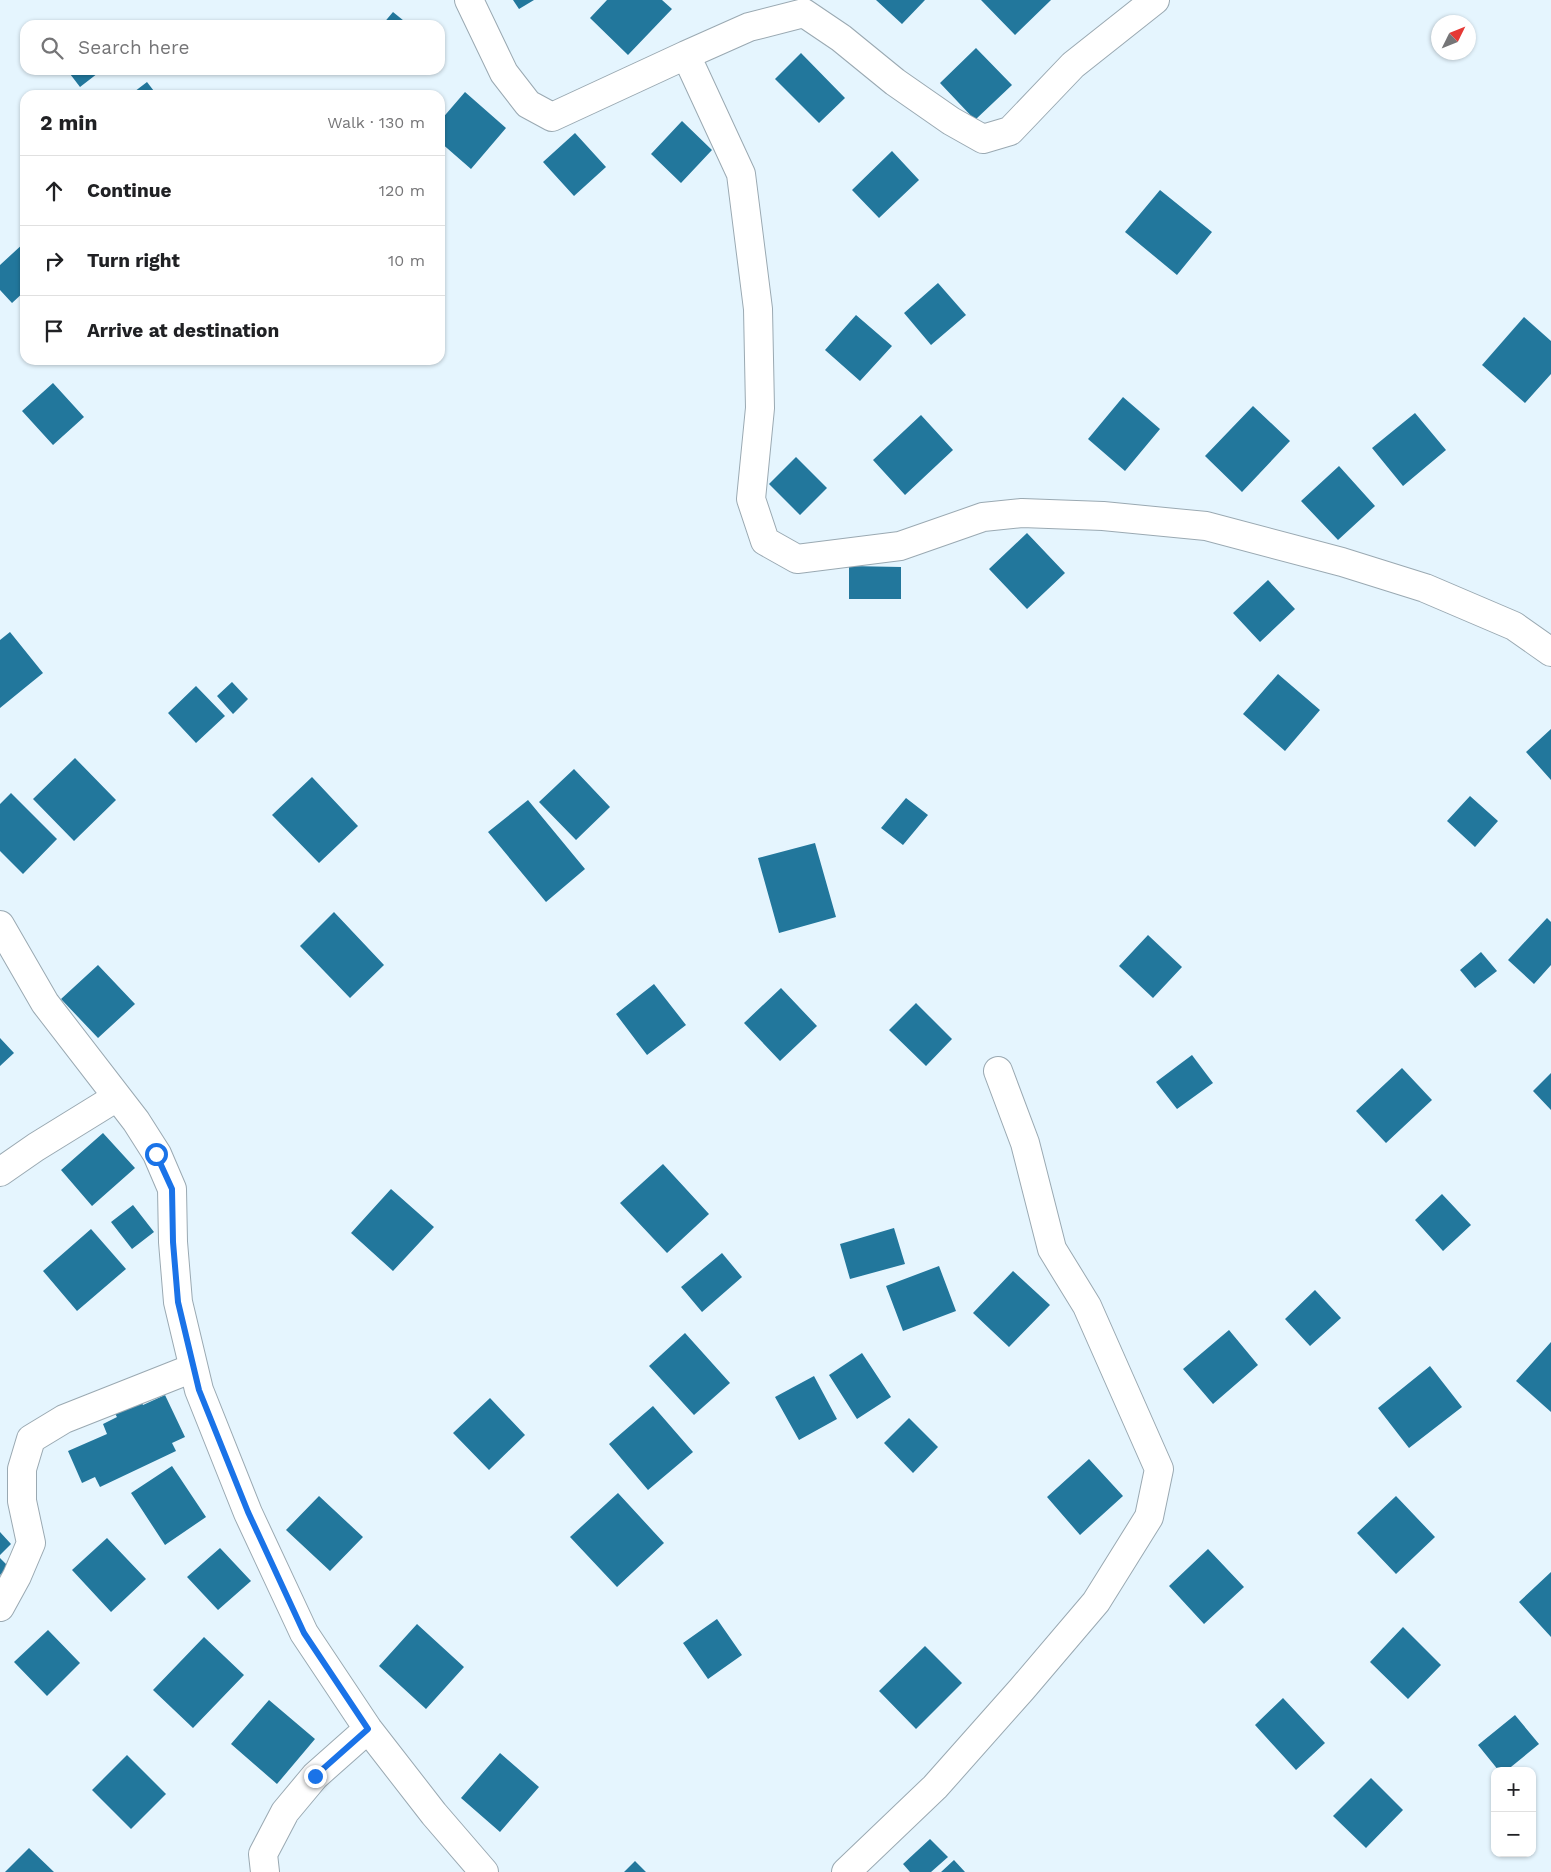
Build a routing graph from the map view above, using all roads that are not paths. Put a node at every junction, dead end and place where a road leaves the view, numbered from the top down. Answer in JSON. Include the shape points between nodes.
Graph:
{"nodes":[{"id":1,"x":469,"y":0,"type":"edge"},
{"id":2,"x":1155,"y":0,"type":"edge"},
{"id":3,"x":686,"y":55,"type":"junction"},
{"id":4,"x":1551,"y":652,"type":"edge"},
{"id":5,"x":0,"y":925,"type":"edge"},
{"id":6,"x":998,"y":1071,"type":"dead end"},
{"id":7,"x":117,"y":1097,"type":"junction"},
{"id":8,"x":0,"y":1172,"type":"edge"},
{"id":9,"x":193,"y":1368,"type":"junction"},
{"id":10,"x":0,"y":1607,"type":"edge"},
{"id":11,"x":368,"y":1729,"type":"junction"},
{"id":12,"x":266,"y":1872,"type":"edge"},
{"id":13,"x":484,"y":1872,"type":"edge"},
{"id":14,"x":846,"y":1872,"type":"edge"}],
"edges":[{"from":1,"to":3,"type":"street","via":[[504,73],[528,104],[552,117]]},
{"from":2,"to":3,"type":"street","via":[[1074,65],[1010,131],[983,139],[895,82],[842,38],[804,13],[750,27]]},
{"from":3,"to":4,"type":"street","via":[[741,174],[758,309],[760,408],[751,499],[765,541],[797,559],[900,546],[983,517],[1022,514],[1103,516],[1206,526],[1425,588],[1514,626]]},
{"from":5,"to":7,"type":"street","via":[[45,1003]]},
{"from":6,"to":14,"type":"street","via":[[1025,1143],[1052,1249],[1087,1306],[1159,1469],[1149,1517],[1096,1602],[935,1787]]},
{"from":7,"to":8,"type":"street"},
{"from":7,"to":9,"type":"street","via":[[156,1154],[172,1189],[178,1302]]},
{"from":9,"to":10,"type":"street","via":[[64,1419],[31,1439],[22,1468],[22,1501],[32,1543]]},
{"from":9,"to":11,"type":"street","via":[[248,1512],[304,1633]]},
{"from":11,"to":12,"type":"street","via":[[315,1776],[285,1812],[263,1854]]},
{"from":11,"to":13,"type":"street"}]}
